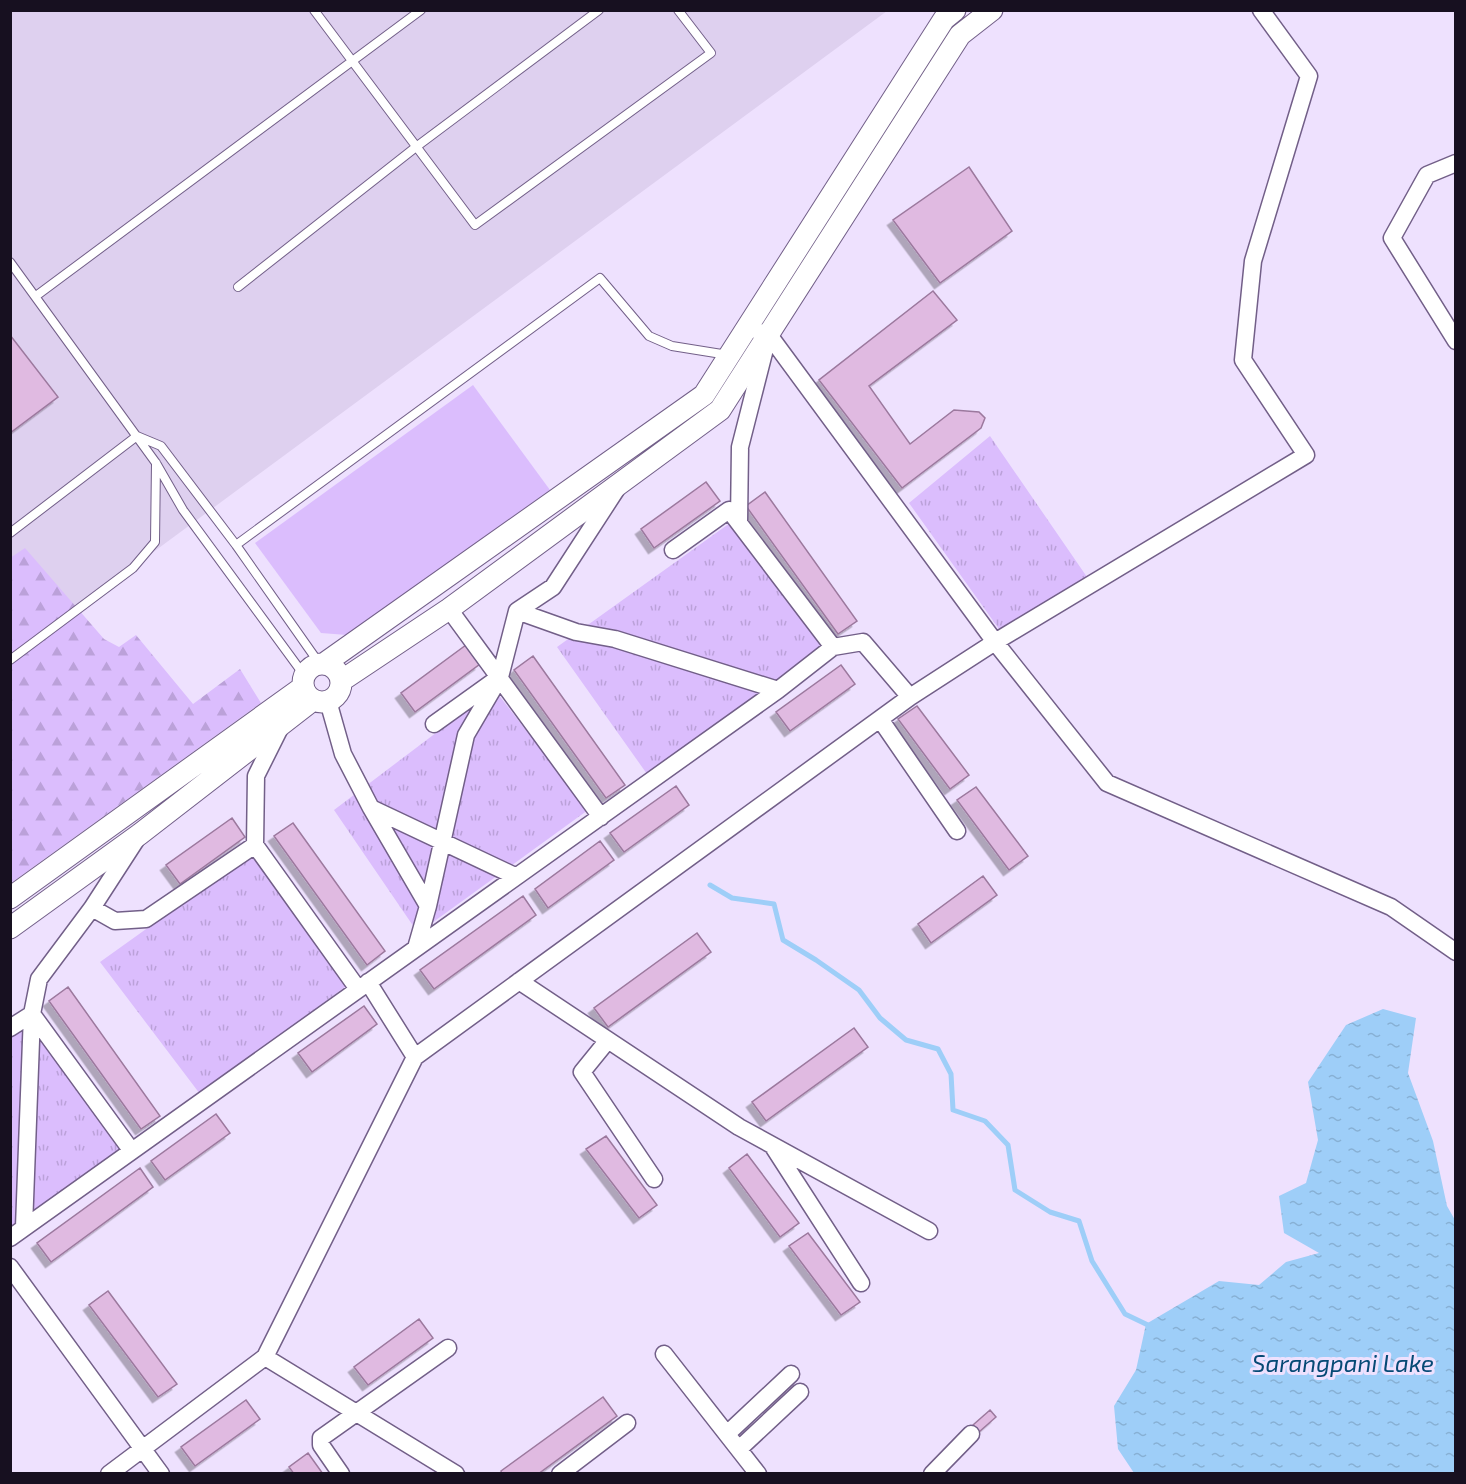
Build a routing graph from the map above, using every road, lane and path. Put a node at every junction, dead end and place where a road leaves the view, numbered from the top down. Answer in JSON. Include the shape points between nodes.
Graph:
{"nodes":[{"id":1,"x":314,"y":10,"type":"edge"},
{"id":2,"x":422,"y":10,"type":"edge"},
{"id":3,"x":599,"y":10,"type":"edge"},
{"id":4,"x":678,"y":10,"type":"edge"},
{"id":5,"x":955,"y":10,"type":"edge"},
{"id":6,"x":992,"y":10,"type":"edge"},
{"id":7,"x":1261,"y":10,"type":"edge"},
{"id":8,"x":352,"y":63,"type":"junction"},
{"id":9,"x":416,"y":147,"type":"junction"},
{"id":10,"x":1455,"y":163,"type":"edge"},
{"id":11,"x":10,"y":262,"type":"edge"},
{"id":12,"x":238,"y":288,"type":"dead end"},
{"id":13,"x":36,"y":296,"type":"junction"},
{"id":14,"x":747,"y":327,"type":"junction"},
{"id":15,"x":769,"y":335,"type":"junction"},
{"id":16,"x":1455,"y":340,"type":"edge"},
{"id":17,"x":729,"y":355,"type":"junction"},
{"id":18,"x":136,"y":436,"type":"junction"},
{"id":19,"x":156,"y":463,"type":"junction"},
{"id":20,"x":622,"y":481,"type":"junction"},
{"id":21,"x":739,"y":522,"type":"junction"},
{"id":22,"x":10,"y":533,"type":"edge"},
{"id":23,"x":236,"y":545,"type":"junction"},
{"id":24,"x":673,"y":550,"type":"dead end"},
{"id":25,"x":458,"y":569,"type":"junction"},
{"id":26,"x":473,"y":591,"type":"junction"},
{"id":27,"x":449,"y":609,"type":"junction"},
{"id":28,"x":518,"y":611,"type":"junction"},
{"id":29,"x":995,"y":642,"type":"junction"},
{"id":30,"x":833,"y":647,"type":"junction"},
{"id":31,"x":10,"y":660,"type":"edge"},
{"id":32,"x":500,"y":677,"type":"junction"},
{"id":33,"x":315,"y":682,"type":"junction"},
{"id":34,"x":778,"y":690,"type":"junction"},
{"id":35,"x":910,"y":697,"type":"junction"},
{"id":36,"x":880,"y":719,"type":"junction"},
{"id":37,"x":283,"y":723,"type":"junction"},
{"id":38,"x":434,"y":724,"type":"dead end"},
{"id":39,"x":371,"y":808,"type":"junction"},
{"id":40,"x":601,"y":817,"type":"junction"},
{"id":41,"x":957,"y":831,"type":"dead end"},
{"id":42,"x":140,"y":834,"type":"junction"},
{"id":43,"x":442,"y":843,"type":"junction"},
{"id":44,"x":255,"y":845,"type":"junction"},
{"id":45,"x":515,"y":876,"type":"junction"},
{"id":46,"x":10,"y":898,"type":"edge"},
{"id":47,"x":428,"y":906,"type":"junction"},
{"id":48,"x":92,"y":908,"type":"junction"},
{"id":49,"x":10,"y":928,"type":"edge"},
{"id":50,"x":416,"y":948,"type":"junction"},
{"id":51,"x":1455,"y":952,"type":"edge"},
{"id":52,"x":519,"y":981,"type":"junction"},
{"id":53,"x":363,"y":985,"type":"junction"},
{"id":54,"x":32,"y":1014,"type":"junction"},
{"id":55,"x":10,"y":1028,"type":"edge"},
{"id":56,"x":608,"y":1040,"type":"junction"},
{"id":57,"x":415,"y":1057,"type":"junction"},
{"id":58,"x":772,"y":1145,"type":"junction"},
{"id":59,"x":131,"y":1150,"type":"junction"},
{"id":60,"x":654,"y":1179,"type":"dead end"},
{"id":61,"x":24,"y":1227,"type":"junction"},
{"id":62,"x":929,"y":1231,"type":"dead end"},
{"id":63,"x":10,"y":1238,"type":"edge"},
{"id":64,"x":10,"y":1267,"type":"edge"},
{"id":65,"x":861,"y":1283,"type":"dead end"},
{"id":66,"x":448,"y":1348,"type":"dead end"},
{"id":67,"x":664,"y":1354,"type":"dead end"},
{"id":68,"x":265,"y":1357,"type":"junction"},
{"id":69,"x":790,"y":1374,"type":"dead end"},
{"id":70,"x":800,"y":1392,"type":"dead end"},
{"id":71,"x":355,"y":1413,"type":"junction"},
{"id":72,"x":627,"y":1423,"type":"dead end"},
{"id":73,"x":727,"y":1434,"type":"junction"},
{"id":74,"x":971,"y":1434,"type":"dead end"},
{"id":75,"x":143,"y":1449,"type":"junction"},
{"id":76,"x":739,"y":1449,"type":"junction"},
{"id":77,"x":109,"y":1473,"type":"edge"},
{"id":78,"x":161,"y":1473,"type":"edge"},
{"id":79,"x":341,"y":1473,"type":"edge"},
{"id":80,"x":456,"y":1473,"type":"edge"},
{"id":81,"x":560,"y":1473,"type":"edge"},
{"id":82,"x":758,"y":1473,"type":"edge"},
{"id":83,"x":932,"y":1473,"type":"edge"}],
"edges":[{"from":1,"to":8,"type":"lane"},
{"from":2,"to":8,"type":"lane"},
{"from":3,"to":9,"type":"lane"},
{"from":4,"to":9,"type":"lane","via":[[711,53],[475,225]]},
{"from":5,"to":14,"type":"street","via":[[944,19]]},
{"from":6,"to":15,"type":"street","via":[[960,35]]},
{"from":7,"to":29,"type":"street","via":[[1309,76],[1253,261],[1243,360],[1306,455]]},
{"from":8,"to":9,"type":"lane"},
{"from":8,"to":13,"type":"lane"},
{"from":9,"to":12,"type":"lane"},
{"from":10,"to":16,"type":"street","via":[[1427,175],[1392,238]]},
{"from":11,"to":13,"type":"lane"},
{"from":13,"to":18,"type":"lane"},
{"from":14,"to":15,"type":"street"},
{"from":14,"to":17,"type":"street"},
{"from":15,"to":20,"type":"street","via":[[720,410]]},
{"from":15,"to":21,"type":"street","via":[[740,447]]},
{"from":15,"to":29,"type":"street"},
{"from":17,"to":23,"type":"lane","via":[[672,346],[649,336],[600,278]]},
{"from":17,"to":25,"type":"street","via":[[704,394]]},
{"from":18,"to":19,"type":"lane"},
{"from":18,"to":22,"type":"lane"},
{"from":18,"to":23,"type":"lane","via":[[161,446]]},
{"from":19,"to":31,"type":"lane","via":[[155,542],[133,568]]},
{"from":19,"to":33,"type":"lane","via":[[183,510]]},
{"from":20,"to":26,"type":"street"},
{"from":20,"to":28,"type":"street","via":[[553,586]]},
{"from":21,"to":24,"type":"street","via":[[729,510]]},
{"from":21,"to":30,"type":"street"},
{"from":23,"to":33,"type":"lane"},
{"from":25,"to":26,"type":"street"},
{"from":25,"to":33,"type":"street"},
{"from":26,"to":27,"type":"street"},
{"from":27,"to":32,"type":"street"},
{"from":27,"to":33,"type":"street","via":[[341,681],[336,670]]},
{"from":28,"to":32,"type":"street"},
{"from":28,"to":34,"type":"street","via":[[576,632],[615,639]]},
{"from":29,"to":35,"type":"street"},
{"from":29,"to":51,"type":"street","via":[[1107,783],[1391,907]]},
{"from":30,"to":34,"type":"street"},
{"from":30,"to":35,"type":"street","via":[[862,642]]},
{"from":32,"to":38,"type":"street"},
{"from":32,"to":40,"type":"street"},
{"from":32,"to":43,"type":"street","via":[[466,735]]},
{"from":33,"to":37,"type":"street"},
{"from":33,"to":39,"type":"street","via":[[343,754]]},
{"from":33,"to":46,"type":"street"},
{"from":34,"to":40,"type":"street"},
{"from":35,"to":36,"type":"street"},
{"from":36,"to":41,"type":"street"},
{"from":36,"to":52,"type":"street"},
{"from":37,"to":42,"type":"street"},
{"from":37,"to":44,"type":"street","via":[[256,776]]},
{"from":39,"to":43,"type":"street"},
{"from":39,"to":47,"type":"street"},
{"from":40,"to":45,"type":"street"},
{"from":42,"to":48,"type":"street"},
{"from":42,"to":49,"type":"street"},
{"from":43,"to":45,"type":"street"},
{"from":43,"to":47,"type":"street"},
{"from":44,"to":48,"type":"street","via":[[146,919],[115,921]]},
{"from":44,"to":53,"type":"street"},
{"from":45,"to":50,"type":"street"},
{"from":47,"to":50,"type":"street"},
{"from":48,"to":54,"type":"street","via":[[39,979]]},
{"from":50,"to":53,"type":"street"},
{"from":52,"to":56,"type":"street"},
{"from":52,"to":57,"type":"street"},
{"from":53,"to":57,"type":"street"},
{"from":53,"to":59,"type":"street"},
{"from":54,"to":55,"type":"street"},
{"from":54,"to":59,"type":"street"},
{"from":54,"to":61,"type":"street"},
{"from":56,"to":58,"type":"street"},
{"from":56,"to":60,"type":"street","via":[[582,1072]]},
{"from":57,"to":68,"type":"street"},
{"from":58,"to":62,"type":"street"},
{"from":58,"to":65,"type":"street"},
{"from":59,"to":61,"type":"street"},
{"from":61,"to":63,"type":"street"},
{"from":64,"to":75,"type":"street"},
{"from":66,"to":71,"type":"street"},
{"from":67,"to":73,"type":"street"},
{"from":68,"to":71,"type":"street"},
{"from":68,"to":75,"type":"street"},
{"from":69,"to":73,"type":"street"},
{"from":70,"to":76,"type":"street"},
{"from":71,"to":79,"type":"street","via":[[319,1441]]},
{"from":71,"to":80,"type":"street"},
{"from":72,"to":81,"type":"street"},
{"from":73,"to":76,"type":"street"},
{"from":74,"to":83,"type":"street"},
{"from":75,"to":77,"type":"street"},
{"from":75,"to":78,"type":"street"},
{"from":76,"to":82,"type":"street"}]}
